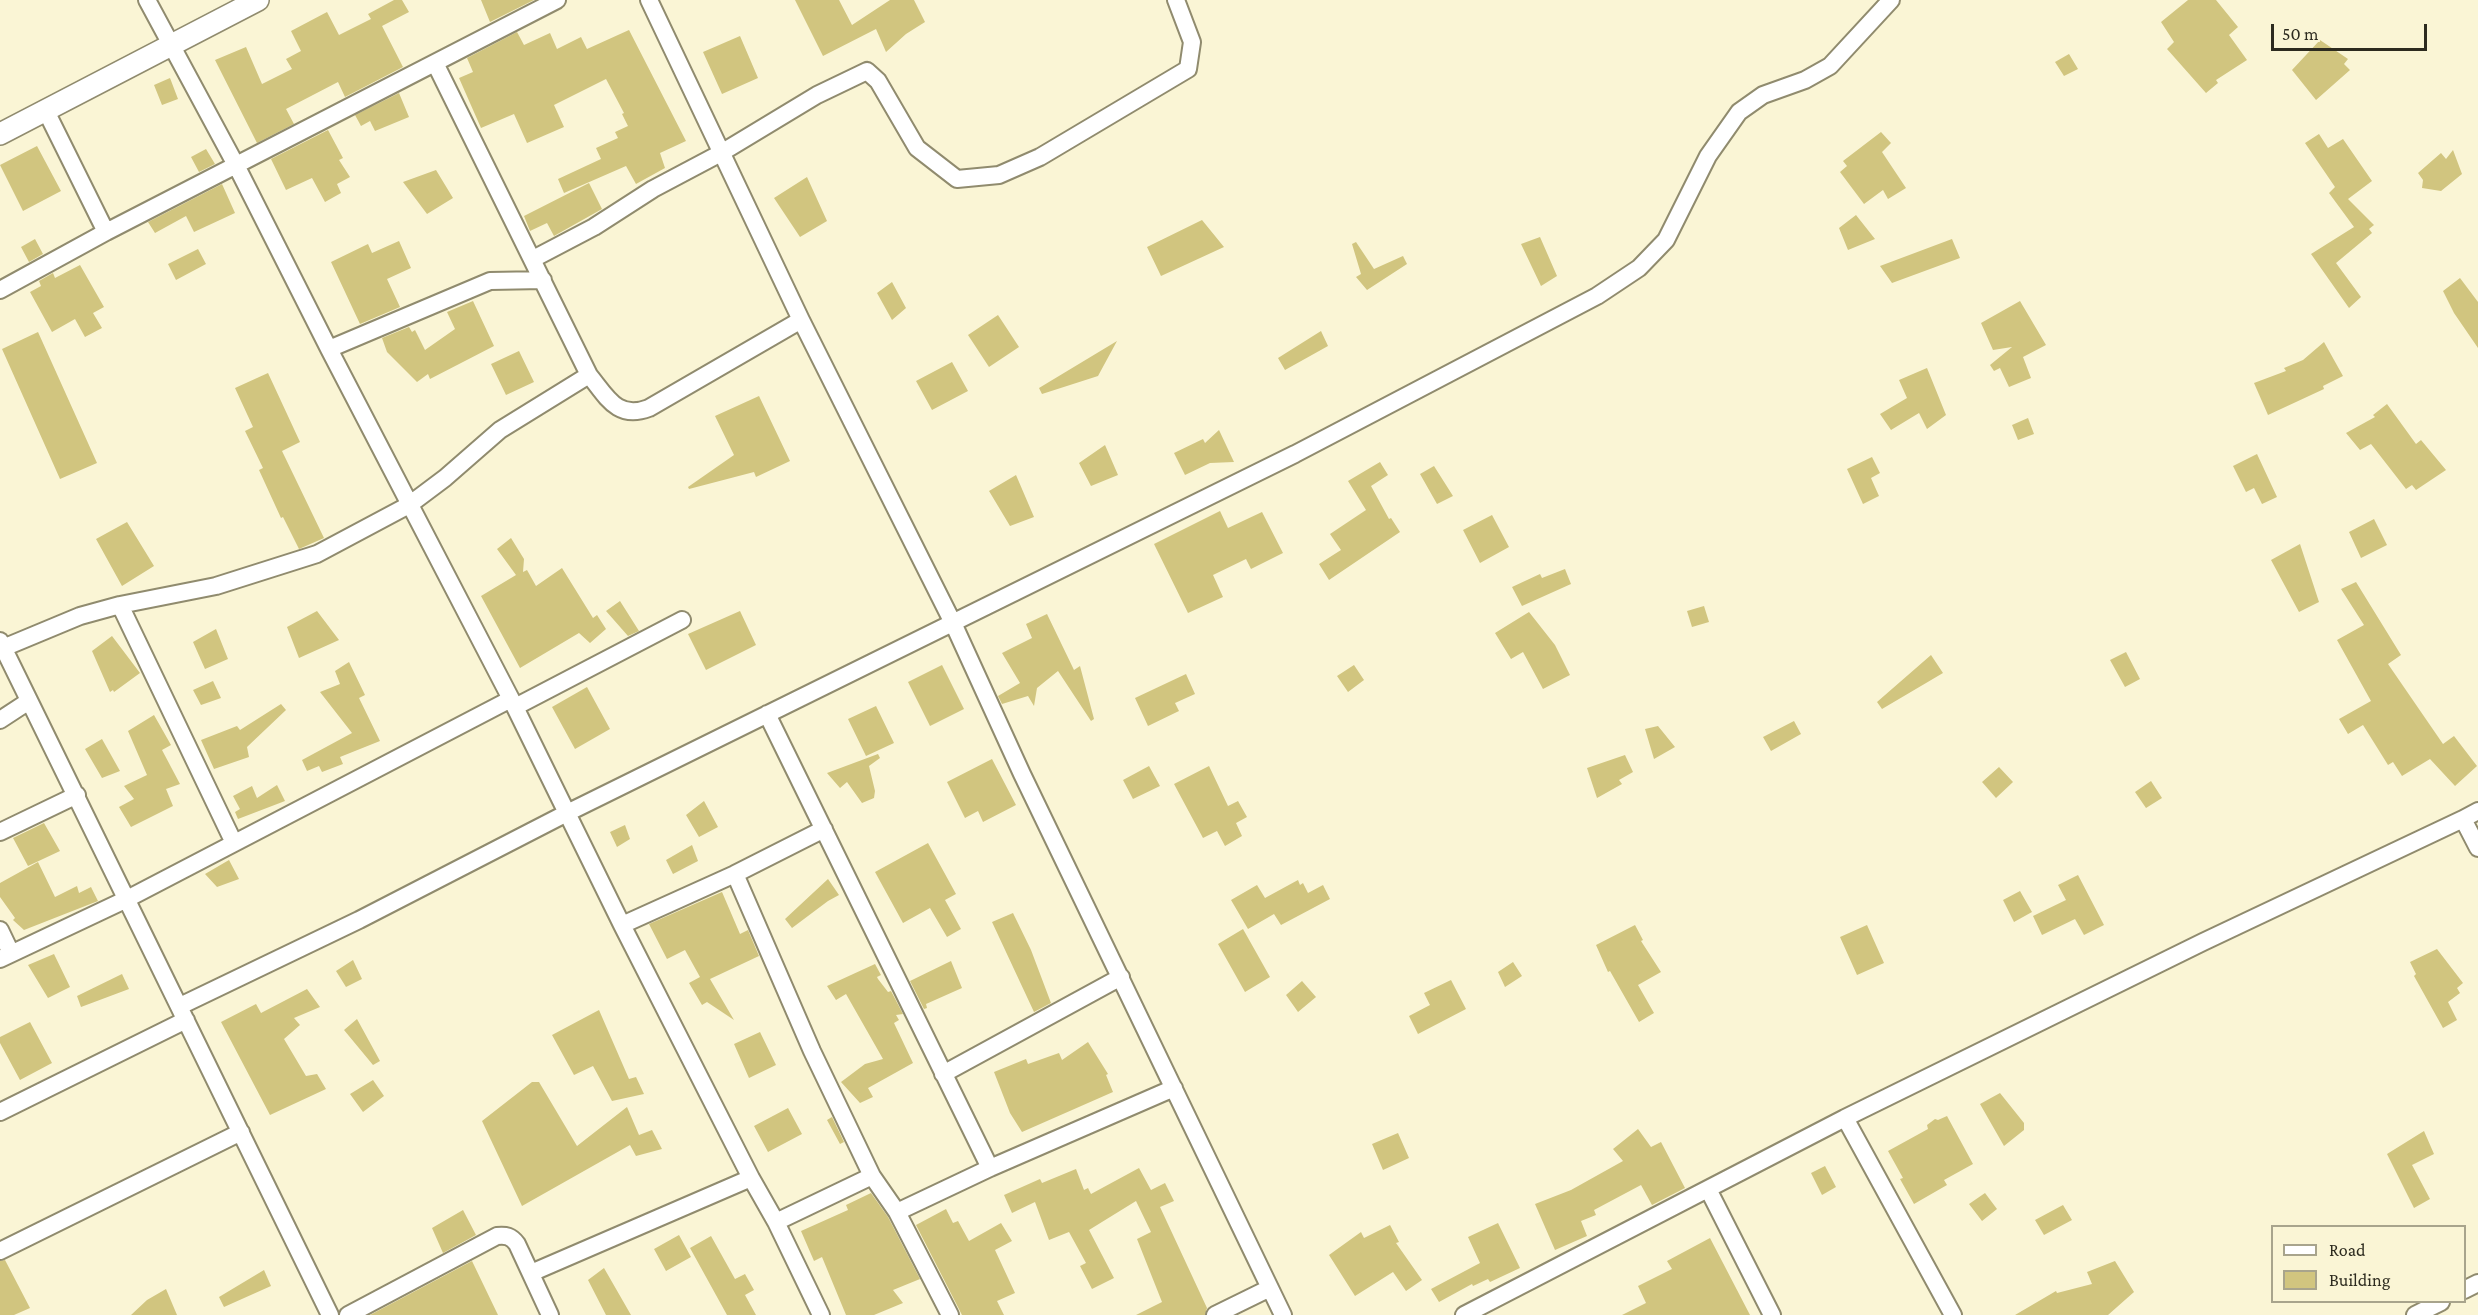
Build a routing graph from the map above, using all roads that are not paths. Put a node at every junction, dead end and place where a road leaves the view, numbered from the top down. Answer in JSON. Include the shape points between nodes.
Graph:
{"nodes":[{"id":1,"x":147,"y":0,"type":"edge"},
{"id":2,"x":258,"y":0,"type":"edge"},
{"id":3,"x":557,"y":0,"type":"edge"},
{"id":4,"x":649,"y":0,"type":"edge"},
{"id":5,"x":1176,"y":0,"type":"edge"},
{"id":6,"x":1891,"y":0,"type":"edge"},
{"id":7,"x":171,"y":44,"type":"junction"},
{"id":8,"x":435,"y":63,"type":"junction"},
{"id":9,"x":45,"y":109,"type":"junction"},
{"id":10,"x":0,"y":134,"type":"edge"},
{"id":11,"x":721,"y":153,"type":"junction"},
{"id":12,"x":237,"y":166,"type":"junction"},
{"id":13,"x":106,"y":232,"type":"junction"},
{"id":14,"x":533,"y":259,"type":"junction"},
{"id":15,"x":543,"y":280,"type":"junction"},
{"id":16,"x":0,"y":290,"type":"edge"},
{"id":17,"x":801,"y":320,"type":"junction"},
{"id":18,"x":328,"y":349,"type":"junction"},
{"id":19,"x":590,"y":375,"type":"junction"},
{"id":20,"x":409,"y":505,"type":"junction"},
{"id":21,"x":120,"y":605,"type":"junction"},
{"id":22,"x":682,"y":620,"type":"dead end"},
{"id":23,"x":953,"y":623,"type":"junction"},
{"id":24,"x":2,"y":644,"type":"edge"},
{"id":25,"x":29,"y":701,"type":"junction"},
{"id":26,"x":513,"y":703,"type":"junction"},
{"id":27,"x":767,"y":714,"type":"junction"},
{"id":28,"x":0,"y":720,"type":"edge"},
{"id":29,"x":77,"y":795,"type":"junction"},
{"id":30,"x":2478,"y":811,"type":"edge"},
{"id":31,"x":567,"y":813,"type":"junction"},
{"id":32,"x":2463,"y":819,"type":"junction"},
{"id":33,"x":824,"y":829,"type":"junction"},
{"id":34,"x":0,"y":832,"type":"edge"},
{"id":35,"x":234,"y":843,"type":"junction"},
{"id":36,"x":2478,"y":848,"type":"edge"},
{"id":37,"x":735,"y":874,"type":"junction"},
{"id":38,"x":127,"y":899,"type":"junction"},
{"id":39,"x":622,"y":925,"type":"junction"},
{"id":40,"x":0,"y":930,"type":"edge"},
{"id":41,"x":6,"y":956,"type":"edge"},
{"id":42,"x":1121,"y":977,"type":"junction"},
{"id":43,"x":183,"y":1013,"type":"junction"},
{"id":44,"x":943,"y":1074,"type":"junction"},
{"id":45,"x":1174,"y":1088,"type":"junction"},
{"id":46,"x":0,"y":1112,"type":"edge"},
{"id":47,"x":1845,"y":1118,"type":"junction"},
{"id":48,"x":242,"y":1132,"type":"junction"},
{"id":49,"x":990,"y":1168,"type":"junction"},
{"id":50,"x":872,"y":1176,"type":"junction"},
{"id":51,"x":751,"y":1178,"type":"junction"},
{"id":52,"x":1708,"y":1189,"type":"junction"},
{"id":53,"x":897,"y":1212,"type":"junction"},
{"id":54,"x":776,"y":1222,"type":"junction"},
{"id":55,"x":0,"y":1251,"type":"edge"},
{"id":56,"x":531,"y":1273,"type":"junction"},
{"id":57,"x":1270,"y":1288,"type":"junction"},
{"id":58,"x":2439,"y":1303,"type":"edge"},
{"id":59,"x":330,"y":1315,"type":"edge"},
{"id":60,"x":348,"y":1315,"type":"edge"},
{"id":61,"x":550,"y":1315,"type":"edge"},
{"id":62,"x":820,"y":1315,"type":"edge"},
{"id":63,"x":950,"y":1315,"type":"edge"},
{"id":64,"x":1215,"y":1315,"type":"edge"},
{"id":65,"x":1283,"y":1315,"type":"edge"},
{"id":66,"x":1464,"y":1315,"type":"edge"},
{"id":67,"x":1772,"y":1315,"type":"edge"},
{"id":68,"x":1953,"y":1315,"type":"edge"},
{"id":69,"x":2415,"y":1315,"type":"edge"}],
"edges":[{"from":1,"to":7,"type":"street"},
{"from":2,"to":7,"type":"street"},
{"from":3,"to":8,"type":"street"},
{"from":4,"to":11,"type":"street"},
{"from":5,"to":11,"type":"street","via":[[1192,42],[1188,69],[1040,158],[999,175],[957,179],[917,148],[878,81],[867,71],[817,95]]},
{"from":6,"to":23,"type":"street","via":[[1830,66],[1805,80],[1763,94],[1739,112],[1708,156],[1666,240],[1639,268],[1597,296],[1306,449]]},
{"from":7,"to":9,"type":"street"},
{"from":7,"to":12,"type":"street"},
{"from":8,"to":12,"type":"street"},
{"from":8,"to":14,"type":"street"},
{"from":9,"to":10,"type":"street"},
{"from":9,"to":13,"type":"street"},
{"from":11,"to":14,"type":"street"},
{"from":11,"to":17,"type":"street"},
{"from":12,"to":13,"type":"street"},
{"from":12,"to":18,"type":"street"},
{"from":13,"to":16,"type":"street"},
{"from":14,"to":15,"type":"street"},
{"from":15,"to":18,"type":"street","via":[[490,281]]},
{"from":15,"to":19,"type":"street"},
{"from":17,"to":19,"type":"street","via":[[636,413],[615,406]]},
{"from":17,"to":23,"type":"street"},
{"from":18,"to":20,"type":"street"},
{"from":19,"to":20,"type":"street","via":[[500,430]]},
{"from":20,"to":21,"type":"street","via":[[317,554],[216,586]]},
{"from":20,"to":26,"type":"street"},
{"from":21,"to":24,"type":"street"},
{"from":21,"to":35,"type":"street"},
{"from":22,"to":26,"type":"street"},
{"from":23,"to":27,"type":"street"},
{"from":23,"to":42,"type":"street"},
{"from":24,"to":25,"type":"street"},
{"from":25,"to":28,"type":"street"},
{"from":25,"to":29,"type":"street"},
{"from":26,"to":31,"type":"street"},
{"from":26,"to":35,"type":"street"},
{"from":27,"to":31,"type":"street"},
{"from":27,"to":33,"type":"street"},
{"from":29,"to":34,"type":"street"},
{"from":29,"to":38,"type":"street"},
{"from":30,"to":32,"type":"street"},
{"from":31,"to":39,"type":"street"},
{"from":31,"to":43,"type":"street"},
{"from":32,"to":36,"type":"street"},
{"from":32,"to":47,"type":"street"},
{"from":33,"to":37,"type":"street"},
{"from":33,"to":44,"type":"street"},
{"from":35,"to":38,"type":"street"},
{"from":37,"to":39,"type":"street"},
{"from":37,"to":50,"type":"street","via":[[812,1051]]},
{"from":38,"to":41,"type":"street"},
{"from":38,"to":43,"type":"street"},
{"from":39,"to":51,"type":"street"},
{"from":40,"to":41,"type":"street"},
{"from":42,"to":44,"type":"street"},
{"from":42,"to":45,"type":"street"},
{"from":43,"to":46,"type":"street"},
{"from":43,"to":48,"type":"street"},
{"from":44,"to":49,"type":"street"},
{"from":45,"to":49,"type":"street"},
{"from":45,"to":57,"type":"street"},
{"from":47,"to":52,"type":"street"},
{"from":47,"to":68,"type":"street"},
{"from":48,"to":55,"type":"street"},
{"from":48,"to":59,"type":"street"},
{"from":49,"to":53,"type":"street"},
{"from":50,"to":53,"type":"street"},
{"from":50,"to":54,"type":"street"},
{"from":51,"to":54,"type":"street"},
{"from":51,"to":56,"type":"street"},
{"from":52,"to":66,"type":"street"},
{"from":52,"to":67,"type":"street"},
{"from":53,"to":63,"type":"street"},
{"from":54,"to":62,"type":"street"},
{"from":56,"to":60,"type":"street","via":[[513,1239],[497,1236]]},
{"from":56,"to":61,"type":"street"},
{"from":57,"to":64,"type":"street"},
{"from":57,"to":65,"type":"street"},
{"from":58,"to":69,"type":"street"}]}
